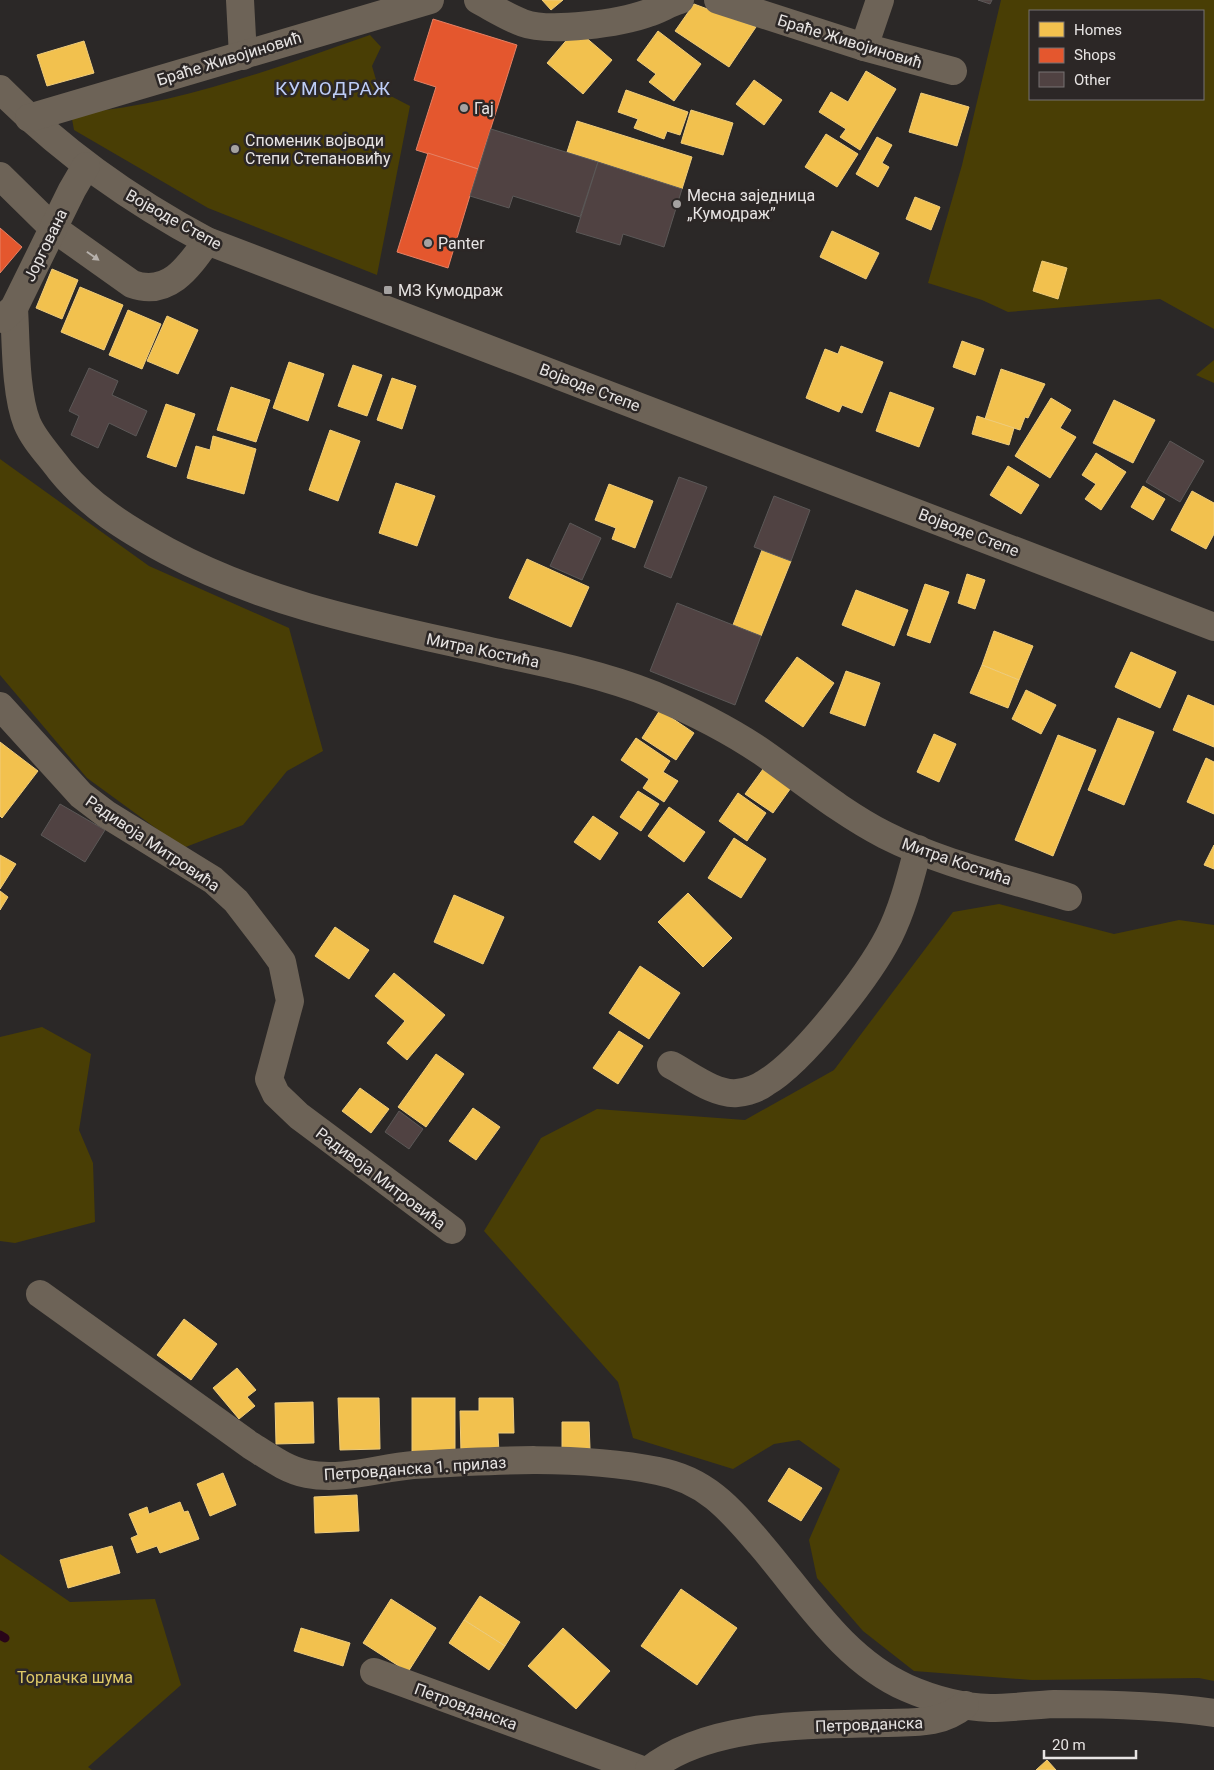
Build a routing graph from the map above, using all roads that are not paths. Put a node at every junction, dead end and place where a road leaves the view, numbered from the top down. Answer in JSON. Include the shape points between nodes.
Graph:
{"nodes":[{"id":1,"x":240,"y":0,"type":"edge"},
{"id":2,"x":430,"y":0,"type":"edge"},
{"id":3,"x":478,"y":0,"type":"edge"},
{"id":4,"x":680,"y":0,"type":"edge"},
{"id":5,"x":718,"y":0,"type":"edge"},
{"id":6,"x":880,"y":0,"type":"edge"},
{"id":7,"x":864,"y":47,"type":"junction"},
{"id":8,"x":243,"y":56,"type":"junction"},
{"id":9,"x":953,"y":71,"type":"dead end"},
{"id":10,"x":0,"y":89,"type":"edge"},
{"id":11,"x":29,"y":118,"type":"junction"},
{"id":12,"x":86,"y":166,"type":"junction"},
{"id":13,"x":0,"y":176,"type":"edge"},
{"id":14,"x":53,"y":228,"type":"junction"},
{"id":15,"x":207,"y":241,"type":"junction"},
{"id":16,"x":7,"y":314,"type":"edge"},
{"id":17,"x":1214,"y":627,"type":"edge"},
{"id":18,"x":0,"y":706,"type":"edge"},
{"id":19,"x":918,"y":849,"type":"junction"},
{"id":20,"x":1068,"y":897,"type":"dead end"},
{"id":21,"x":671,"y":1065,"type":"dead end"},
{"id":22,"x":452,"y":1230,"type":"dead end"},
{"id":23,"x":40,"y":1294,"type":"dead end"},
{"id":24,"x":374,"y":1672,"type":"dead end"},
{"id":25,"x":965,"y":1705,"type":"junction"},
{"id":26,"x":1214,"y":1713,"type":"edge"},
{"id":27,"x":642,"y":1770,"type":"edge"},
{"id":28,"x":649,"y":1770,"type":"edge"}],
"edges":[{"from":1,"to":8,"type":"street"},
{"from":2,"to":8,"type":"street","name":"Браће Живојиновић"},
{"from":3,"to":4,"type":"street","via":[[524,24],[544,27],[618,20],[648,14]]},
{"from":5,"to":7,"type":"street","name":"Браће Живојиновић"},
{"from":6,"to":7,"type":"street"},
{"from":7,"to":9,"type":"street","name":"Браће Живојиновић"},
{"from":8,"to":11,"type":"street","name":"Браће Живојиновић"},
{"from":10,"to":11,"type":"street","name":"Војводе Степе"},
{"from":11,"to":12,"type":"street","name":"Војводе Степе"},
{"from":12,"to":14,"type":"street","name":"Јоргована"},
{"from":12,"to":15,"type":"street","name":"Војводе Степе","via":[[136,200]]},
{"from":13,"to":14,"type":"street"},
{"from":14,"to":15,"type":"street","one_way":true,"via":[[132,284],[144,288],[158,287],[183,272]]},
{"from":14,"to":16,"type":"street","name":"Јоргована"},
{"from":15,"to":17,"type":"street","name":"Војводе Степе"},
{"from":16,"to":19,"type":"street","name":"Митра Костића","via":[[27,424],[68,480],[95,506],[136,534],[188,562],[276,598],[389,629],[569,668],[655,696],[718,725],[866,824]]},
{"from":18,"to":22,"type":"street","name":"Радивоја Митровића","via":[[81,795],[106,814],[214,880],[236,901],[282,962],[286,978],[290,1001],[269,1079],[276,1094],[299,1116]]},
{"from":19,"to":20,"type":"street","name":"Митра Костића"},
{"from":19,"to":21,"type":"street","via":[[907,894],[888,936],[861,980],[788,1064],[766,1083],[735,1093],[712,1087]]},
{"from":23,"to":25,"type":"street","name":"Петровданска 1. прилаз","via":[[250,1445],[280,1464],[307,1474],[340,1475],[410,1466],[482,1462],[570,1462],[625,1465],[685,1478],[728,1506],[828,1626],[865,1663],[906,1688]]},
{"from":24,"to":27,"type":"street","name":"Петровданска"},
{"from":25,"to":26,"type":"street","via":[[990,1708],[1042,1704],[1126,1705]]},
{"from":25,"to":28,"type":"street","name":"Петровданска","via":[[954,1714],[938,1720],[758,1729],[714,1738],[663,1759]]}]}
